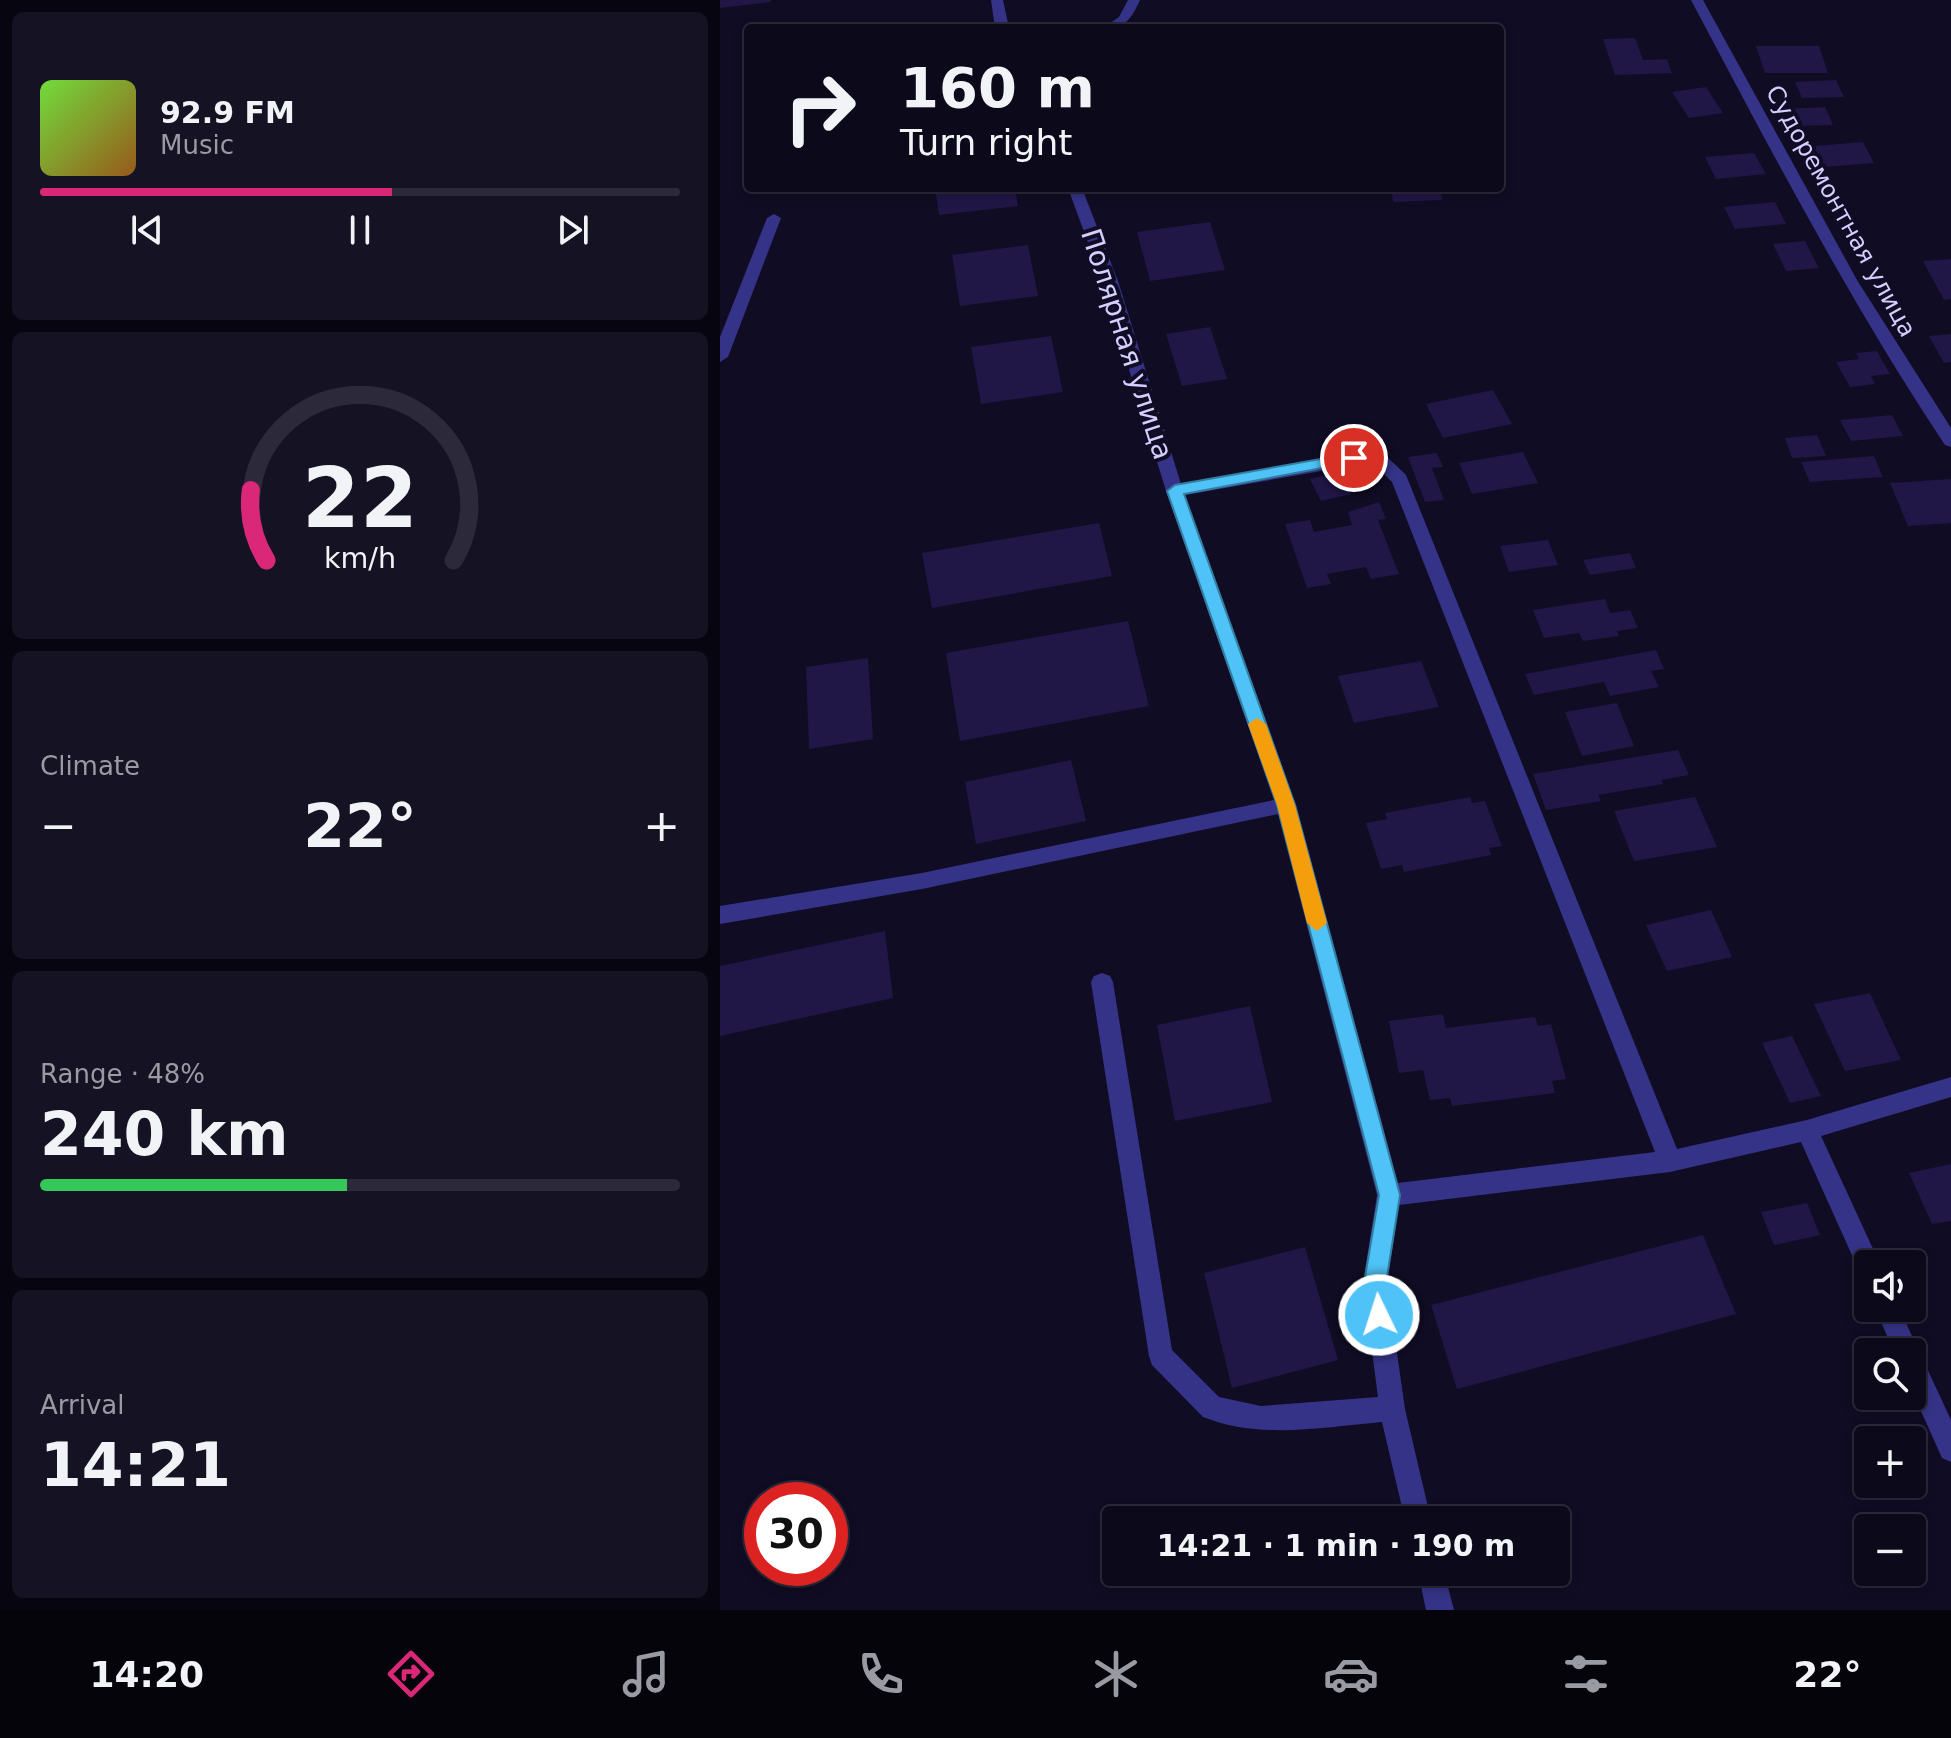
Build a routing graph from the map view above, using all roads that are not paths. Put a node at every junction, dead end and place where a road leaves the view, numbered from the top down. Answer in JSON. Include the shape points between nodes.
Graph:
{"nodes":[{"id":1,"x":997,"y":0,"type":"edge"},
{"id":2,"x":1134,"y":0,"type":"edge"},
{"id":3,"x":1697,"y":0,"type":"edge"},
{"id":4,"x":1001,"y":24,"type":"edge"},
{"id":5,"x":1116,"y":24,"type":"edge"},
{"id":6,"x":1077,"y":192,"type":"edge"},
{"id":7,"x":774,"y":218,"type":"dead end"},
{"id":8,"x":720,"y":357,"type":"edge"},
{"id":9,"x":1951,"y":441,"type":"edge"},
{"id":10,"x":1175,"y":491,"type":"junction"},
{"id":11,"x":1286,"y":805,"type":"junction"},
{"id":12,"x":720,"y":915,"type":"edge"},
{"id":13,"x":1102,"y":982,"type":"dead end"},
{"id":14,"x":1951,"y":1087,"type":"edge"},
{"id":15,"x":1807,"y":1130,"type":"junction"},
{"id":16,"x":1670,"y":1161,"type":"junction"},
{"id":17,"x":1389,"y":1195,"type":"junction"},
{"id":18,"x":1861,"y":1250,"type":"edge"},
{"id":19,"x":1926,"y":1394,"type":"edge"},
{"id":20,"x":1392,"y":1409,"type":"junction"},
{"id":21,"x":1951,"y":1449,"type":"edge"},
{"id":22,"x":1415,"y":1506,"type":"edge"},
{"id":23,"x":1434,"y":1586,"type":"edge"},
{"id":24,"x":1440,"y":1610,"type":"edge"}],
"edges":[{"from":1,"to":4,"type":"street"},
{"from":2,"to":5,"type":"street"},
{"from":3,"to":9,"type":"street","name":"Судоремонтная улица","via":[[1803,197],[1917,393]]},
{"from":6,"to":10,"type":"street","name":"Полярная улица"},
{"from":7,"to":8,"type":"street"},
{"from":10,"to":11,"type":"street","name":"Полярная улица"},
{"from":10,"to":16,"type":"street","via":[[1376,456],[1400,479]]},
{"from":11,"to":12,"type":"street","via":[[922,881]]},
{"from":11,"to":17,"type":"street","name":"Полярная улица"},
{"from":13,"to":20,"type":"street","via":[[1161,1356],[1212,1408],[1224,1411],[1261,1419]]},
{"from":14,"to":15,"type":"street"},
{"from":15,"to":16,"type":"street"},
{"from":15,"to":18,"type":"street"},
{"from":16,"to":17,"type":"street"},
{"from":17,"to":20,"type":"street","name":"Полярная улица","via":[[1375,1283]]},
{"from":19,"to":21,"type":"street"},
{"from":20,"to":22,"type":"street","name":"Полярная улица"},
{"from":23,"to":24,"type":"street"}]}
